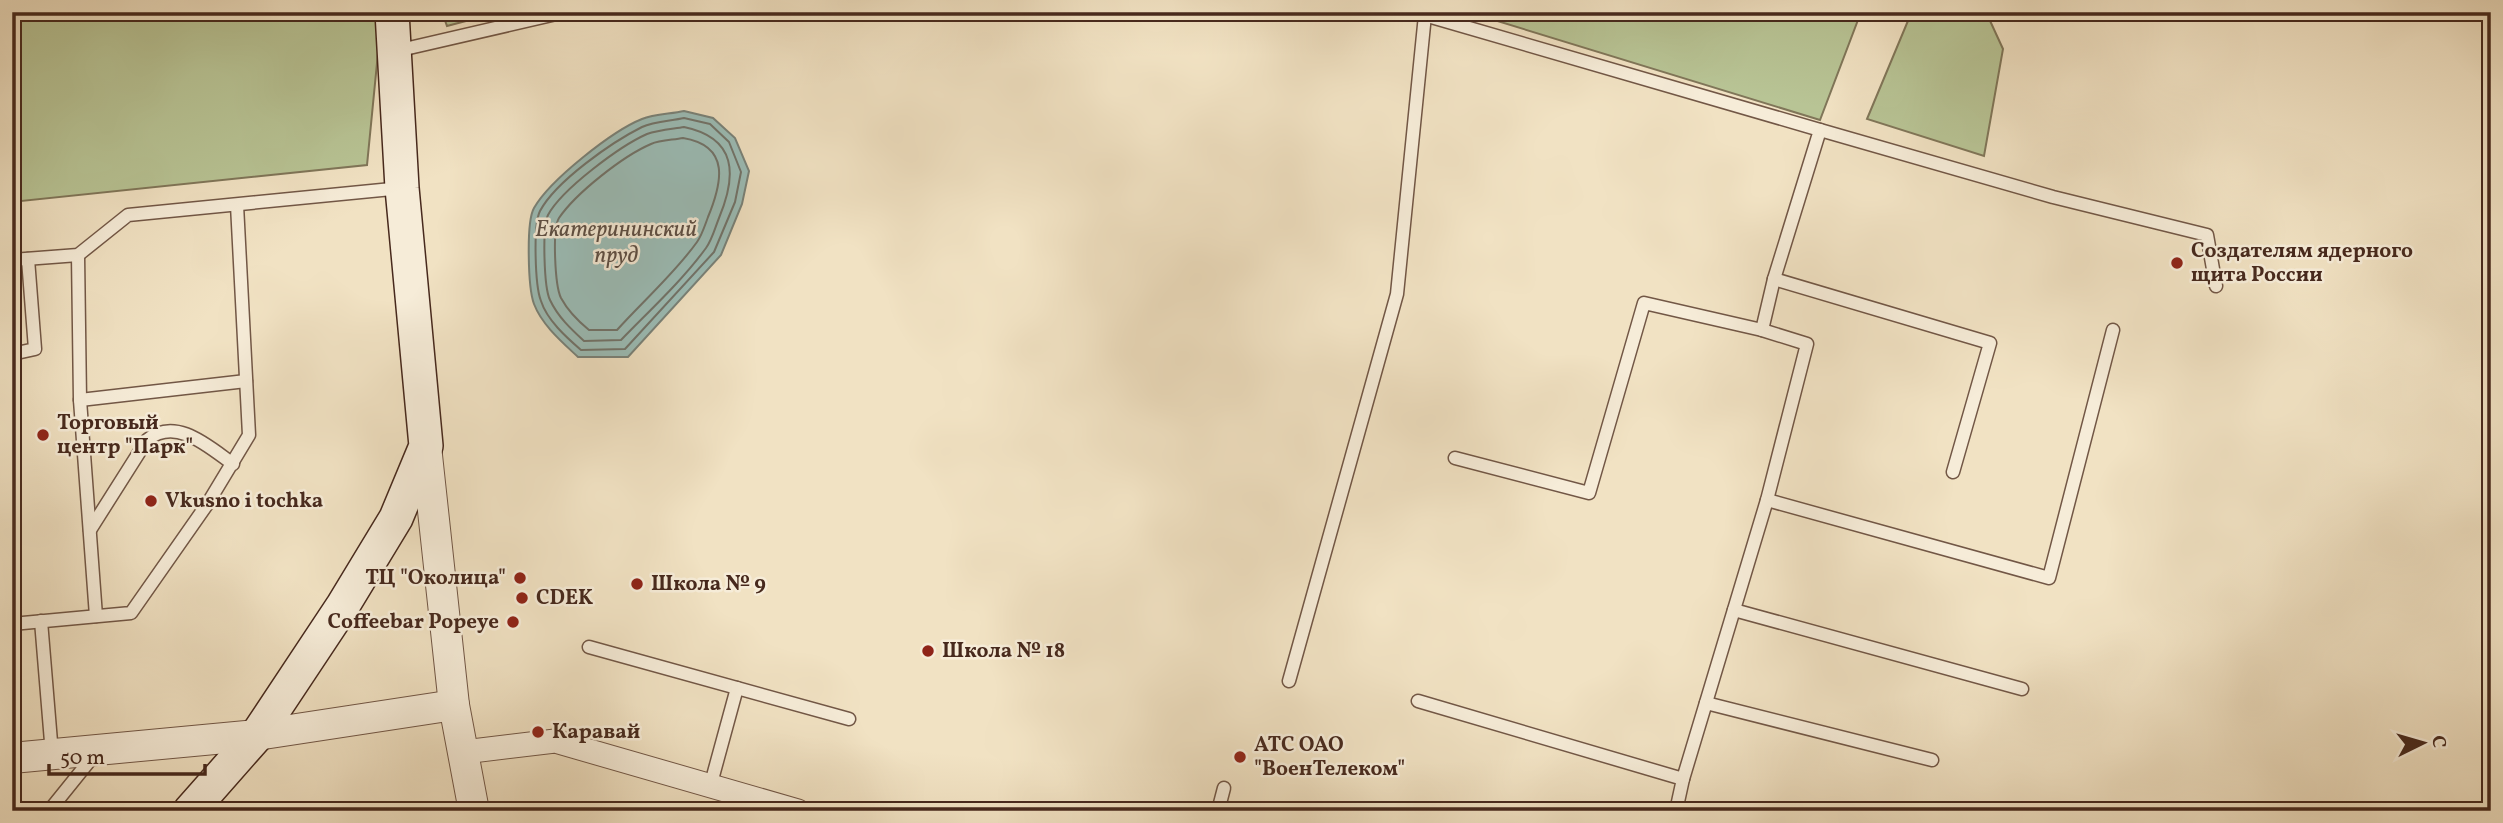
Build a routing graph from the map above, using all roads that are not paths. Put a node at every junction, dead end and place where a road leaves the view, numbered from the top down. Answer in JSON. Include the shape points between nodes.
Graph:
{"nodes":[{"id":1,"x":392,"y":12,"type":"edge"},
{"id":2,"x":565,"y":12,"type":"edge"},
{"id":3,"x":1420,"y":14,"type":"edge"},
{"id":4,"x":392,"y":51,"type":"junction"},
{"id":5,"x":1820,"y":130,"type":"junction"},
{"id":6,"x":402,"y":188,"type":"junction"},
{"id":7,"x":237,"y":205,"type":"junction"},
{"id":8,"x":78,"y":255,"type":"junction"},
{"id":9,"x":28,"y":259,"type":"junction"},
{"id":10,"x":12,"y":260,"type":"edge"},
{"id":11,"x":1774,"y":279,"type":"junction"},
{"id":12,"x":2216,"y":286,"type":"dead end"},
{"id":13,"x":1762,"y":330,"type":"junction"},
{"id":14,"x":2113,"y":330,"type":"dead end"},
{"id":15,"x":12,"y":354,"type":"edge"},
{"id":16,"x":246,"y":381,"type":"junction"},
{"id":17,"x":80,"y":400,"type":"junction"},
{"id":18,"x":426,"y":446,"type":"junction"},
{"id":19,"x":1455,"y":458,"type":"dead end"},
{"id":20,"x":233,"y":464,"type":"junction"},
{"id":21,"x":1953,"y":472,"type":"dead end"},
{"id":22,"x":1767,"y":500,"type":"junction"},
{"id":23,"x":90,"y":530,"type":"junction"},
{"id":24,"x":1734,"y":610,"type":"junction"},
{"id":25,"x":96,"y":616,"type":"junction"},
{"id":26,"x":41,"y":621,"type":"junction"},
{"id":27,"x":12,"y":624,"type":"edge"},
{"id":28,"x":589,"y":647,"type":"dead end"},
{"id":29,"x":1289,"y":681,"type":"dead end"},
{"id":30,"x":737,"y":688,"type":"junction"},
{"id":31,"x":2022,"y":689,"type":"dead end"},
{"id":32,"x":1418,"y":701,"type":"dead end"},
{"id":33,"x":1706,"y":703,"type":"junction"},
{"id":34,"x":454,"y":705,"type":"junction"},
{"id":35,"x":849,"y":719,"type":"dead end"},
{"id":36,"x":257,"y":735,"type":"junction"},
{"id":37,"x":98,"y":750,"type":"junction"},
{"id":38,"x":464,"y":752,"type":"junction"},
{"id":39,"x":52,"y":754,"type":"junction"},
{"id":40,"x":12,"y":758,"type":"edge"},
{"id":41,"x":1932,"y":760,"type":"dead end"},
{"id":42,"x":1683,"y":779,"type":"junction"},
{"id":43,"x":710,"y":787,"type":"junction"},
{"id":44,"x":1224,"y":788,"type":"dead end"},
{"id":45,"x":766,"y":807,"type":"edge"},
{"id":46,"x":49,"y":811,"type":"edge"},
{"id":47,"x":190,"y":811,"type":"edge"},
{"id":48,"x":474,"y":811,"type":"edge"},
{"id":49,"x":798,"y":811,"type":"edge"},
{"id":50,"x":1218,"y":811,"type":"edge"},
{"id":51,"x":1676,"y":811,"type":"edge"}],
"edges":[{"from":1,"to":4,"type":"main road"},
{"from":2,"to":4,"type":"lane"},
{"from":3,"to":5,"type":"lane"},
{"from":3,"to":29,"type":"lane","via":[[1397,294]]},
{"from":4,"to":6,"type":"main road"},
{"from":5,"to":11,"type":"lane"},
{"from":5,"to":12,"type":"lane","via":[[2053,197],[2207,235]]},
{"from":6,"to":7,"type":"lane"},
{"from":6,"to":18,"type":"main road"},
{"from":7,"to":8,"type":"lane","via":[[128,215]]},
{"from":7,"to":16,"type":"lane"},
{"from":8,"to":9,"type":"lane"},
{"from":8,"to":17,"type":"lane"},
{"from":9,"to":10,"type":"lane"},
{"from":9,"to":15,"type":"lane","via":[[35,349]]},
{"from":11,"to":13,"type":"lane"},
{"from":11,"to":21,"type":"lane","via":[[1990,343]]},
{"from":13,"to":19,"type":"lane","via":[[1644,303],[1589,493]]},
{"from":13,"to":22,"type":"lane","via":[[1807,344]]},
{"from":14,"to":22,"type":"lane","via":[[2049,578]]},
{"from":16,"to":17,"type":"lane"},
{"from":16,"to":20,"type":"lane","via":[[249,435]]},
{"from":17,"to":23,"type":"lane"},
{"from":18,"to":34,"type":"street"},
{"from":18,"to":36,"type":"main road","via":[[396,518]]},
{"from":20,"to":23,"type":"lane","via":[[191,434],[154,434]]},
{"from":20,"to":25,"type":"lane","via":[[131,612]]},
{"from":22,"to":24,"type":"lane"},
{"from":23,"to":25,"type":"lane"},
{"from":24,"to":31,"type":"lane"},
{"from":24,"to":33,"type":"lane"},
{"from":25,"to":26,"type":"lane"},
{"from":26,"to":27,"type":"lane"},
{"from":26,"to":39,"type":"lane"},
{"from":28,"to":30,"type":"lane"},
{"from":30,"to":35,"type":"lane"},
{"from":30,"to":43,"type":"lane"},
{"from":32,"to":42,"type":"lane"},
{"from":33,"to":41,"type":"lane"},
{"from":33,"to":42,"type":"lane"},
{"from":34,"to":36,"type":"street"},
{"from":34,"to":38,"type":"street"},
{"from":36,"to":37,"type":"street"},
{"from":36,"to":47,"type":"main road"},
{"from":37,"to":39,"type":"street"},
{"from":37,"to":46,"type":"lane"},
{"from":38,"to":43,"type":"street","via":[[555,741]]},
{"from":38,"to":48,"type":"street"},
{"from":39,"to":40,"type":"street"},
{"from":42,"to":51,"type":"lane"},
{"from":43,"to":45,"type":"street"},
{"from":44,"to":50,"type":"lane"},
{"from":45,"to":49,"type":"street"}]}
